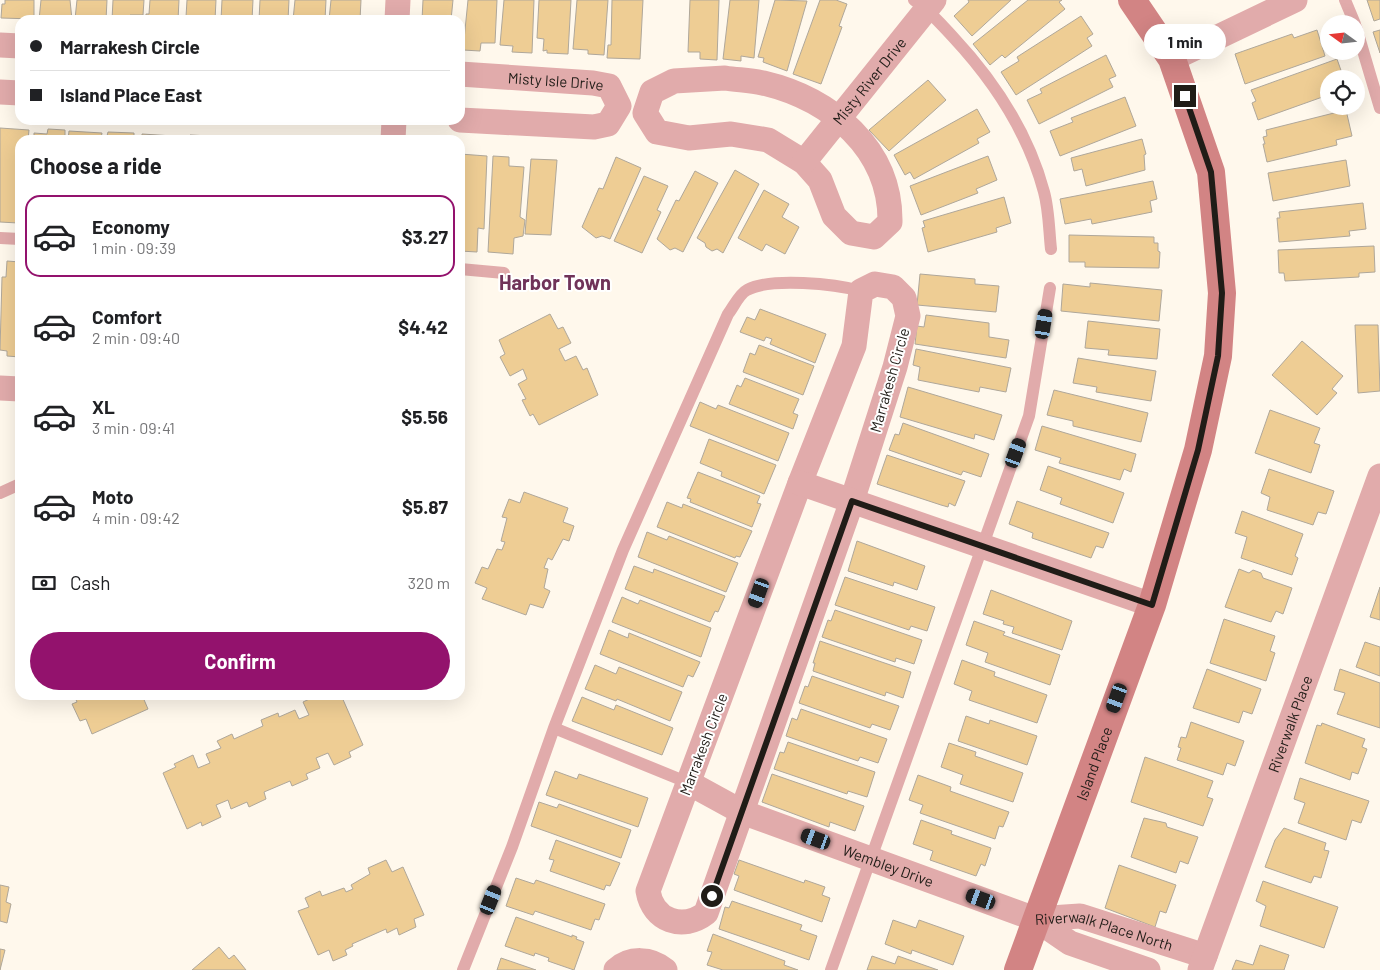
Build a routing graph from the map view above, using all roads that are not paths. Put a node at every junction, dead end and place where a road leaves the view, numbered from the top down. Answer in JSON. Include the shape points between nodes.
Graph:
{"nodes":[{"id":1,"x":398,"y":0,"type":"edge"},
{"id":2,"x":1132,"y":0,"type":"edge"},
{"id":3,"x":1295,"y":0,"type":"edge"},
{"id":4,"x":1345,"y":0,"type":"edge"},
{"id":5,"x":925,"y":3,"type":"edge"},
{"id":6,"x":397,"y":15,"type":"edge"},
{"id":7,"x":1352,"y":15,"type":"edge"},
{"id":8,"x":0,"y":45,"type":"edge"},
{"id":9,"x":15,"y":46,"type":"edge"},
{"id":10,"x":1365,"y":56,"type":"edge"},
{"id":11,"x":1172,"y":58,"type":"junction"},
{"id":12,"x":465,"y":74,"type":"edge"},
{"id":13,"x":0,"y":92,"type":"edge"},
{"id":14,"x":15,"y":93,"type":"edge"},
{"id":15,"x":1380,"y":108,"type":"edge"},
{"id":16,"x":840,"y":119,"type":"junction"},
{"id":17,"x":465,"y":120,"type":"edge"},
{"id":18,"x":804,"y":162,"type":"junction"},
{"id":19,"x":0,"y":238,"type":"edge"},
{"id":20,"x":15,"y":239,"type":"edge"},
{"id":21,"x":1051,"y":249,"type":"dead end"},
{"id":22,"x":465,"y":270,"type":"edge"},
{"id":23,"x":504,"y":273,"type":"dead end"},
{"id":24,"x":1050,"y":288,"type":"dead end"},
{"id":25,"x":861,"y":291,"type":"junction"},
{"id":26,"x":0,"y":388,"type":"edge"},
{"id":27,"x":15,"y":389,"type":"edge"},
{"id":28,"x":1380,"y":476,"type":"edge"},
{"id":29,"x":800,"y":483,"type":"junction"},
{"id":30,"x":15,"y":486,"type":"edge"},
{"id":31,"x":0,"y":493,"type":"edge"},
{"id":32,"x":852,"y":501,"type":"junction"},
{"id":33,"x":983,"y":545,"type":"junction"},
{"id":34,"x":1152,"y":605,"type":"junction"},
{"id":35,"x":554,"y":728,"type":"junction"},
{"id":36,"x":689,"y":783,"type":"junction"},
{"id":37,"x":742,"y":812,"type":"junction"},
{"id":38,"x":871,"y":859,"type":"junction"},
{"id":39,"x":1035,"y":919,"type":"junction"},
{"id":40,"x":1203,"y":963,"type":"edge"},
{"id":41,"x":463,"y":970,"type":"edge"},
{"id":42,"x":616,"y":970,"type":"edge"},
{"id":43,"x":665,"y":970,"type":"edge"},
{"id":44,"x":831,"y":970,"type":"edge"},
{"id":45,"x":1018,"y":970,"type":"edge"},
{"id":46,"x":1148,"y":970,"type":"edge"}],
"edges":[{"from":1,"to":6,"type":"street"},
{"from":2,"to":11,"type":"street","name":"Island Place"},
{"from":3,"to":11,"type":"street"},
{"from":4,"to":7,"type":"lane"},
{"from":5,"to":16,"type":"street","name":"Misty River Drive"},
{"from":5,"to":21,"type":"lane","via":[[1006,103],[1027,142],[1045,194]]},
{"from":8,"to":9,"type":"street"},
{"from":10,"to":15,"type":"lane"},
{"from":11,"to":34,"type":"street","name":"Island Place","via":[[1211,172],[1222,293],[1218,356],[1198,450]]},
{"from":12,"to":17,"type":"street","name":"Misty Isle Drive","via":[[609,86],[619,106],[608,124],[594,127]]},
{"from":13,"to":14,"type":"street"},
{"from":16,"to":18,"type":"street","name":"Misty River Drive"},
{"from":16,"to":18,"type":"street","via":[[867,147],[881,171],[890,205],[890,222],[874,237],[851,233],[834,216],[820,180]]},
{"from":16,"to":18,"type":"street","via":[[805,98],[763,83],[725,78],[674,81],[652,92],[645,113],[657,132],[689,138],[731,134],[768,140]]},
{"from":19,"to":20,"type":"lane"},
{"from":22,"to":23,"type":"lane"},
{"from":24,"to":33,"type":"lane","via":[[1029,416]]},
{"from":25,"to":29,"type":"street","name":"Marrakesh Circle","via":[[854,346]]},
{"from":25,"to":32,"type":"street","name":"Marrakesh Circle","via":[[875,284],[893,287],[904,298],[908,316]]},
{"from":25,"to":35,"type":"lane","via":[[840,285],[771,284],[746,290],[728,314],[623,550]]},
{"from":26,"to":27,"type":"street"},
{"from":28,"to":40,"type":"street","name":"Riverwalk Place"},
{"from":29,"to":32,"type":"street"},
{"from":29,"to":36,"type":"street","name":"Marrakesh Circle"},
{"from":30,"to":31,"type":"lane"},
{"from":32,"to":33,"type":"street"},
{"from":32,"to":37,"type":"street","name":"Marrakesh Circle"},
{"from":33,"to":34,"type":"street"},
{"from":33,"to":38,"type":"lane"},
{"from":34,"to":39,"type":"street","name":"Island Place"},
{"from":35,"to":36,"type":"lane"},
{"from":35,"to":41,"type":"lane","via":[[512,847]]},
{"from":36,"to":37,"type":"street","name":"Wembley Drive"},
{"from":36,"to":37,"type":"street","name":"Marrakesh Circle","via":[[648,891],[652,904],[662,917],[689,922],[706,912]]},
{"from":37,"to":38,"type":"street","name":"Wembley Drive"},
{"from":38,"to":39,"type":"street","name":"Wembley Drive"},
{"from":38,"to":44,"type":"lane"},
{"from":39,"to":40,"type":"street","name":"Riverwalk Place North","via":[[1080,916]]},
{"from":39,"to":45,"type":"street","name":"Island Place"},
{"from":39,"to":46,"type":"street","name":"Riverwalk Place North","via":[[1070,943]]},
{"from":42,"to":43,"type":"street","via":[[627,963],[644,960]]}]}
